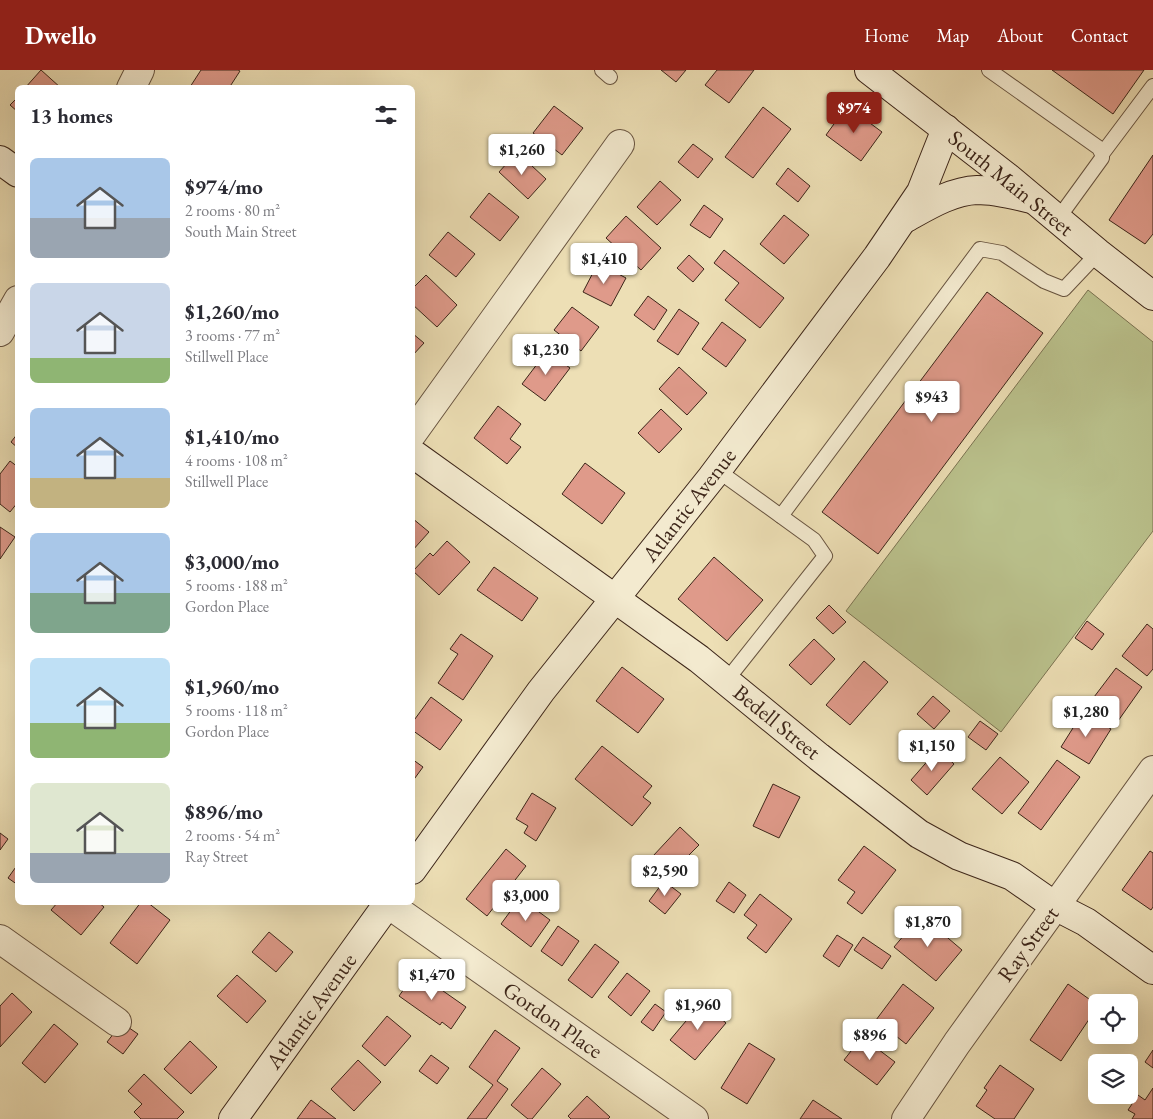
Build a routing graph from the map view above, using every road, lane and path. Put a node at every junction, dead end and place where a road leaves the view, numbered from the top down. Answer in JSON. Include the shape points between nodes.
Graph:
{"nodes":[{"id":1,"x":140,"y":70,"type":"edge"},
{"id":2,"x":869,"y":70,"type":"edge"},
{"id":3,"x":989,"y":70,"type":"edge"},
{"id":4,"x":132,"y":85,"type":"edge"},
{"id":5,"x":1153,"y":86,"type":"edge"},
{"id":6,"x":946,"y":129,"type":"junction"},
{"id":7,"x":620,"y":144,"type":"dead end"},
{"id":8,"x":1102,"y":154,"type":"junction"},
{"id":9,"x":0,"y":160,"type":"edge"},
{"id":10,"x":15,"y":171,"type":"edge"},
{"id":11,"x":1035,"y":200,"type":"junction"},
{"id":12,"x":903,"y":220,"type":"junction"},
{"id":13,"x":1057,"y":220,"type":"junction"},
{"id":14,"x":1098,"y":253,"type":"junction"},
{"id":15,"x":1153,"y":296,"type":"edge"},
{"id":16,"x":15,"y":305,"type":"edge"},
{"id":17,"x":0,"y":332,"type":"edge"},
{"id":18,"x":415,"y":430,"type":"edge"},
{"id":19,"x":415,"y":455,"type":"edge"},
{"id":20,"x":717,"y":470,"type":"junction"},
{"id":21,"x":781,"y":516,"type":"junction"},
{"id":22,"x":615,"y":598,"type":"junction"},
{"id":23,"x":726,"y":681,"type":"junction"},
{"id":24,"x":1153,"y":770,"type":"edge"},
{"id":25,"x":415,"y":865,"type":"edge"},
{"id":26,"x":388,"y":905,"type":"edge"},
{"id":27,"x":392,"y":905,"type":"edge"},
{"id":28,"x":1055,"y":906,"type":"junction"},
{"id":29,"x":0,"y":939,"type":"edge"},
{"id":30,"x":1153,"y":970,"type":"edge"},
{"id":31,"x":117,"y":1022,"type":"dead end"},
{"id":32,"x":233,"y":1119,"type":"edge"},
{"id":33,"x":694,"y":1119,"type":"edge"},
{"id":34,"x":906,"y":1119,"type":"edge"}],
"edges":[{"from":1,"to":4,"type":"street"},
{"from":2,"to":6,"type":"street","name":"South Main Street"},
{"from":3,"to":8,"type":"lane","via":[[1100,148]]},
{"from":5,"to":8,"type":"lane"},
{"from":6,"to":11,"type":"street","name":"South Main Street"},
{"from":6,"to":12,"type":"street","name":"Atlantic Avenue","via":[[922,192]]},
{"from":7,"to":18,"type":"street"},
{"from":8,"to":13,"type":"lane"},
{"from":9,"to":10,"type":"street"},
{"from":11,"to":12,"type":"street","via":[[976,190],[931,204]]},
{"from":11,"to":13,"type":"street","name":"South Main Street"},
{"from":12,"to":20,"type":"street","name":"Atlantic Avenue"},
{"from":13,"to":14,"type":"street","name":"South Main Street"},
{"from":14,"to":15,"type":"street","name":"South Main Street"},
{"from":14,"to":21,"type":"lane","via":[[1064,289],[1044,281],[1002,253],[980,249]]},
{"from":16,"to":17,"type":"street"},
{"from":19,"to":22,"type":"street","name":"Bedell Street"},
{"from":20,"to":21,"type":"lane"},
{"from":20,"to":22,"type":"street","name":"Atlantic Avenue"},
{"from":21,"to":23,"type":"lane","via":[[814,540],[825,556]]},
{"from":22,"to":23,"type":"street","name":"Bedell Street"},
{"from":22,"to":25,"type":"street","name":"Atlantic Avenue","via":[[541,691]]},
{"from":23,"to":28,"type":"street","name":"Bedell Street","via":[[919,834],[959,856],[1012,876]]},
{"from":24,"to":28,"type":"street","name":"Ray Street"},
{"from":26,"to":32,"type":"street","name":"Atlantic Avenue"},
{"from":27,"to":33,"type":"street","name":"Gordon Place"},
{"from":28,"to":30,"type":"street","name":"Bedell Street","via":[[1086,922]]},
{"from":28,"to":34,"type":"street","name":"Ray Street"},
{"from":29,"to":31,"type":"street"}]}
